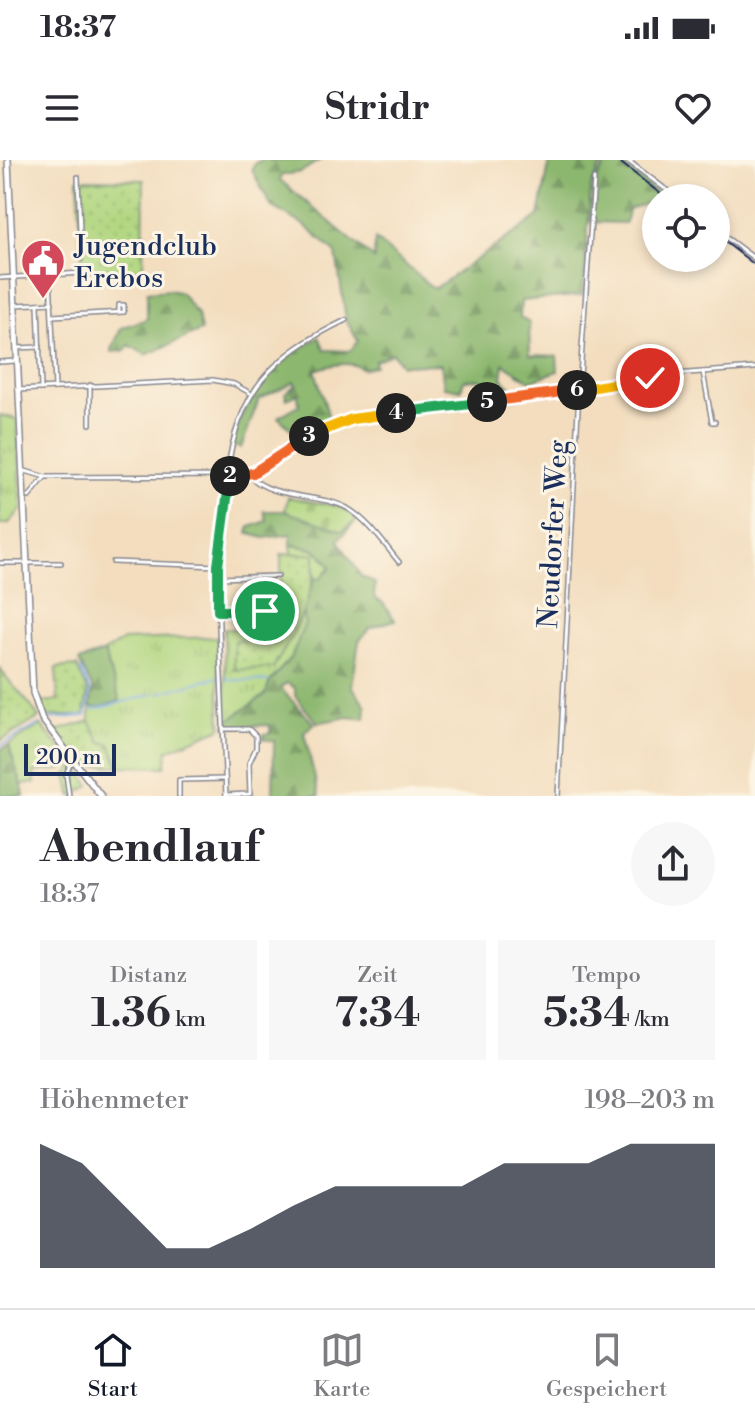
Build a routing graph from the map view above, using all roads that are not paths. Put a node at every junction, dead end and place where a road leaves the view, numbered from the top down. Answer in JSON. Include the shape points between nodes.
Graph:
{"nodes":[{"id":1,"x":8,"y":160,"type":"edge"},
{"id":2,"x":627,"y":160,"type":"edge"},
{"id":3,"x":78,"y":177,"type":"dead end"},
{"id":4,"x":594,"y":179,"type":"dead end"},
{"id":5,"x":659,"y":184,"type":"edge"},
{"id":6,"x":730,"y":240,"type":"edge"},
{"id":7,"x":81,"y":259,"type":"dead end"},
{"id":8,"x":755,"y":259,"type":"edge"},
{"id":9,"x":82,"y":273,"type":"dead end"},
{"id":10,"x":50,"y":275,"type":"junction"},
{"id":11,"x":13,"y":277,"type":"junction"},
{"id":12,"x":0,"y":278,"type":"edge"},
{"id":13,"x":52,"y":303,"type":"junction"},
{"id":14,"x":38,"y":304,"type":"junction"},
{"id":15,"x":14,"y":305,"type":"junction"},
{"id":16,"x":119,"y":312,"type":"dead end"},
{"id":17,"x":52,"y":316,"type":"junction"},
{"id":18,"x":346,"y":320,"type":"dead end"},
{"id":19,"x":40,"y":347,"type":"junction"},
{"id":20,"x":17,"y":348,"type":"junction"},
{"id":21,"x":17,"y":361,"type":"junction"},
{"id":22,"x":0,"y":362,"type":"edge"},
{"id":23,"x":755,"y":368,"type":"edge"},
{"id":24,"x":703,"y":372,"type":"junction"},
{"id":25,"x":90,"y":385,"type":"junction"},
{"id":26,"x":55,"y":388,"type":"junction"},
{"id":27,"x":41,"y":389,"type":"junction"},
{"id":28,"x":18,"y":390,"type":"junction"},
{"id":29,"x":579,"y":390,"type":"junction"},
{"id":30,"x":250,"y":393,"type":"junction"},
{"id":31,"x":715,"y":422,"type":"dead end"},
{"id":32,"x":90,"y":424,"type":"dead end"},
{"id":33,"x":22,"y":470,"type":"junction"},
{"id":34,"x":249,"y":475,"type":"junction"},
{"id":35,"x":228,"y":476,"type":"junction"},
{"id":36,"x":45,"y":477,"type":"junction"},
{"id":37,"x":29,"y":497,"type":"dead end"},
{"id":38,"x":113,"y":562,"type":"dead end"},
{"id":39,"x":399,"y":562,"type":"dead end"},
{"id":40,"x":0,"y":563,"type":"edge"},
{"id":41,"x":27,"y":563,"type":"junction"},
{"id":42,"x":61,"y":563,"type":"dead end"},
{"id":43,"x":218,"y":566,"type":"junction"},
{"id":44,"x":278,"y":576,"type":"dead end"},
{"id":45,"x":217,"y":578,"type":"junction"},
{"id":46,"x":218,"y":611,"type":"junction"},
{"id":47,"x":265,"y":611,"type":"dead end"},
{"id":48,"x":223,"y":729,"type":"junction"},
{"id":49,"x":73,"y":758,"type":"junction"},
{"id":50,"x":225,"y":779,"type":"junction"},
{"id":51,"x":242,"y":795,"type":"edge"},
{"id":52,"x":250,"y":795,"type":"edge"},
{"id":53,"x":69,"y":796,"type":"edge"},
{"id":54,"x":101,"y":796,"type":"edge"},
{"id":55,"x":179,"y":796,"type":"edge"},
{"id":56,"x":226,"y":796,"type":"edge"},
{"id":57,"x":558,"y":796,"type":"edge"}],
"edges":[{"from":1,"to":11,"type":"main road"},
{"from":2,"to":5,"type":"street"},
{"from":3,"to":7,"type":"street"},
{"from":4,"to":29,"type":"street","name":"Neudorfer Weg"},
{"from":6,"to":8,"type":"street"},
{"from":9,"to":10,"type":"street"},
{"from":10,"to":11,"type":"street"},
{"from":10,"to":13,"type":"street"},
{"from":11,"to":12,"type":"street"},
{"from":11,"to":15,"type":"main road"},
{"from":13,"to":14,"type":"street"},
{"from":13,"to":17,"type":"street"},
{"from":14,"to":15,"type":"street"},
{"from":14,"to":19,"type":"street"},
{"from":15,"to":20,"type":"main road"},
{"from":16,"to":17,"type":"street"},
{"from":17,"to":26,"type":"street"},
{"from":18,"to":30,"type":"street","via":[[279,362]]},
{"from":19,"to":20,"type":"street"},
{"from":19,"to":27,"type":"street"},
{"from":20,"to":21,"type":"main road"},
{"from":21,"to":22,"type":"street"},
{"from":21,"to":28,"type":"main road"},
{"from":23,"to":24,"type":"street"},
{"from":24,"to":29,"type":"street"},
{"from":24,"to":31,"type":"street"},
{"from":25,"to":26,"type":"street"},
{"from":25,"to":30,"type":"street","via":[[224,381]]},
{"from":25,"to":32,"type":"street"},
{"from":26,"to":27,"type":"street"},
{"from":27,"to":28,"type":"street"},
{"from":28,"to":33,"type":"main road"},
{"from":29,"to":34,"type":"street","via":[[352,419],[309,436]]},
{"from":29,"to":57,"type":"street","name":"Neudorfer Weg"},
{"from":30,"to":35,"type":"street","via":[[232,435]]},
{"from":33,"to":36,"type":"street"},
{"from":33,"to":41,"type":"main road"},
{"from":34,"to":35,"type":"street"},
{"from":34,"to":39,"type":"street","via":[[287,492],[345,506]]},
{"from":35,"to":36,"type":"street"},
{"from":35,"to":43,"type":"street"},
{"from":36,"to":37,"type":"street"},
{"from":38,"to":43,"type":"street"},
{"from":40,"to":41,"type":"street"},
{"from":41,"to":42,"type":"street"},
{"from":41,"to":49,"type":"main road","via":[[35,703]]},
{"from":43,"to":45,"type":"street"},
{"from":44,"to":45,"type":"street"},
{"from":45,"to":46,"type":"street"},
{"from":46,"to":47,"type":"street"},
{"from":46,"to":48,"type":"street"},
{"from":48,"to":50,"type":"street"},
{"from":48,"to":52,"type":"street","via":[[249,729],[256,736],[249,763]]},
{"from":49,"to":53,"type":"street","via":[[66,774]]},
{"from":49,"to":54,"type":"main road"},
{"from":50,"to":55,"type":"street","via":[[179,780]]},
{"from":50,"to":56,"type":"street"},
{"from":51,"to":52,"type":"street"},
{"from":51,"to":56,"type":"street"}]}
